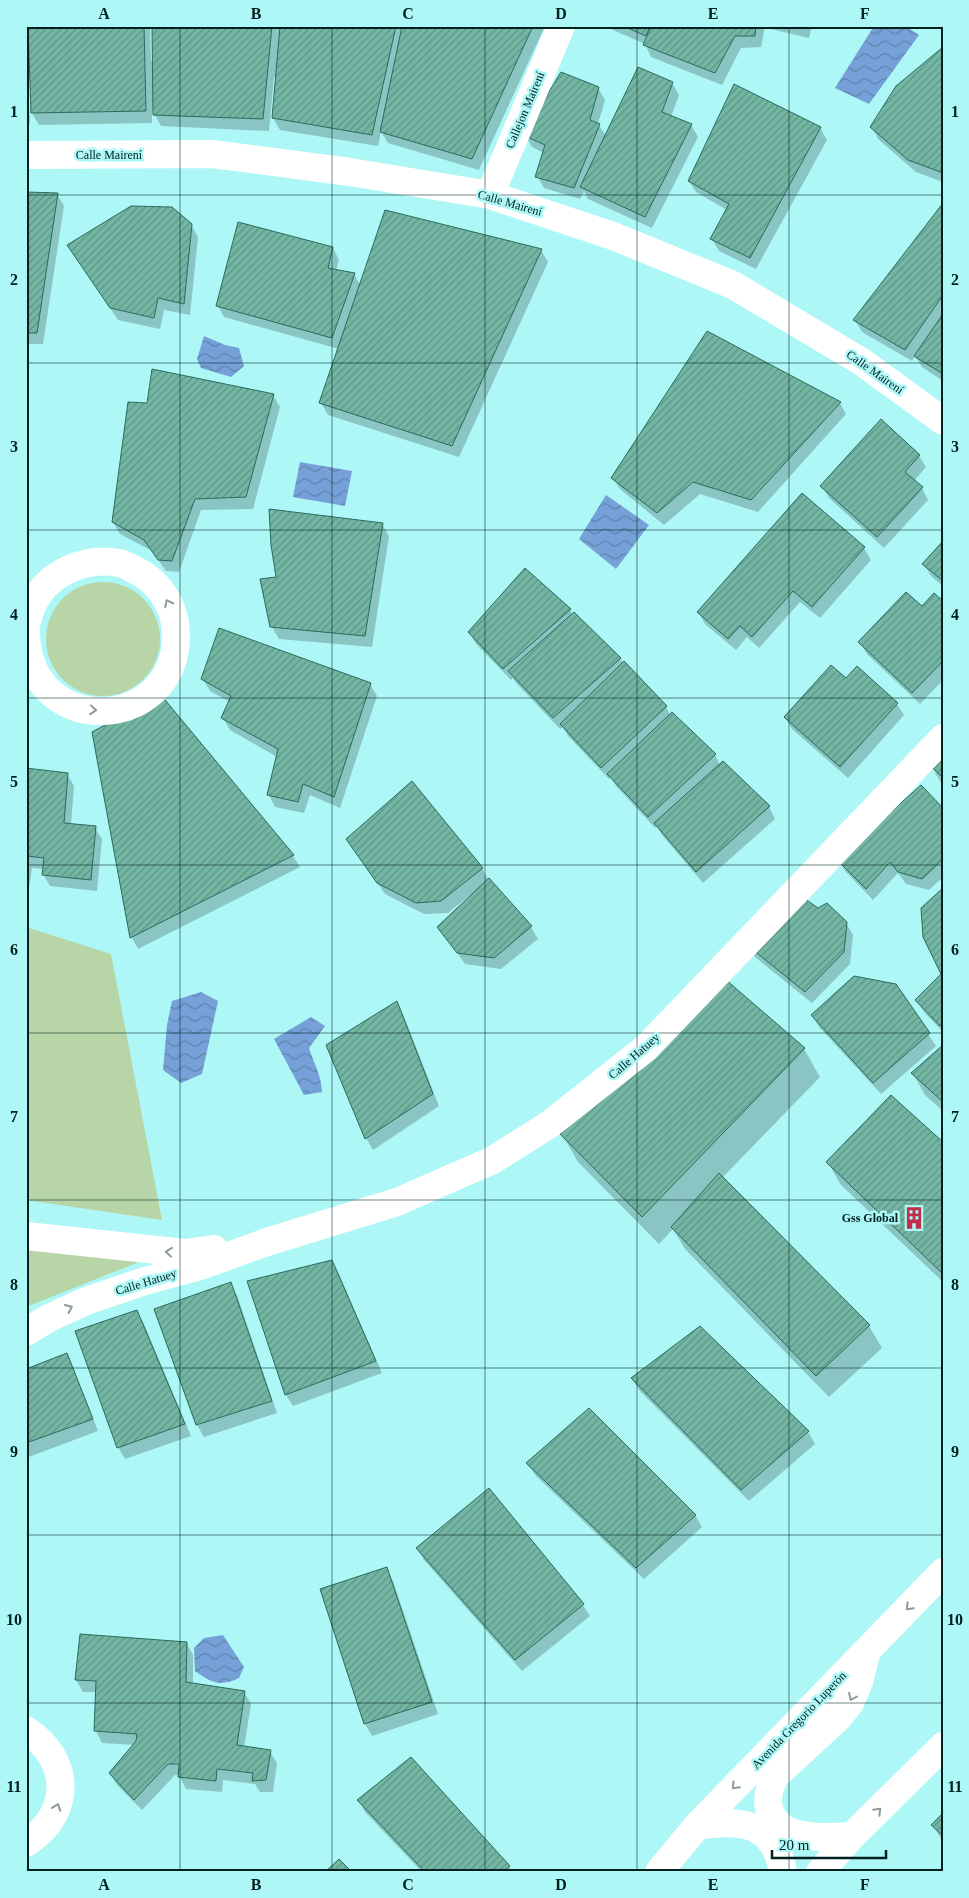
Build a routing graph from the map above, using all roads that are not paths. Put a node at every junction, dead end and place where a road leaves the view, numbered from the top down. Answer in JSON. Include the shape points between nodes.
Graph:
{"nodes":[{"id":1,"x":561,"y":26,"type":"edge"},
{"id":2,"x":26,"y":155,"type":"edge"},
{"id":3,"x":490,"y":195,"type":"junction"},
{"id":4,"x":943,"y":421,"type":"edge"},
{"id":5,"x":29,"y":609,"type":"edge"},
{"id":6,"x":26,"y":633,"type":"edge"},
{"id":7,"x":943,"y":738,"type":"edge"},
{"id":8,"x":26,"y":1236,"type":"edge"},
{"id":9,"x":270,"y":1241,"type":"junction"},
{"id":10,"x":26,"y":1332,"type":"edge"},
{"id":11,"x":943,"y":1572,"type":"edge"},
{"id":12,"x":867,"y":1650,"type":"junction"},
{"id":13,"x":26,"y":1730,"type":"edge"},
{"id":14,"x":943,"y":1746,"type":"edge"},
{"id":15,"x":697,"y":1826,"type":"junction"},
{"id":16,"x":852,"y":1836,"type":"junction"},
{"id":17,"x":26,"y":1843,"type":"edge"},
{"id":18,"x":659,"y":1872,"type":"edge"},
{"id":19,"x":783,"y":1872,"type":"edge"},
{"id":20,"x":820,"y":1872,"type":"edge"}],
"edges":[{"from":1,"to":3,"type":"street","name":"Callejon Mairení"},
{"from":2,"to":3,"type":"street","name":"Calle Mairení","via":[[212,154]]},
{"from":3,"to":4,"type":"street","name":"Calle Mairení","via":[[613,236],[733,285],[862,362]]},
{"from":6,"to":5,"type":"street","one_way":true,"via":[[34,673],[50,692],[69,705],[93,712],[117,711],[139,702],[159,687],[172,665],[177,640],[174,615],[162,592],[144,574],[121,563],[95,561],[70,568],[48,582]]},
{"from":7,"to":9,"type":"street","name":"Calle Hatuey","via":[[646,1048],[550,1124],[493,1160],[397,1202]]},
{"from":9,"to":8,"type":"street","name":"Calle Hatuey","one_way":true,"via":[[185,1253]]},
{"from":10,"to":9,"type":"street","name":"Calle Hatuey","one_way":true,"via":[[86,1301]]},
{"from":11,"to":12,"type":"street","name":"Avenida Gregorio Luperón","one_way":true},
{"from":12,"to":15,"type":"street","name":"Avenida Gregorio Luperón","one_way":true},
{"from":12,"to":16,"type":"street","one_way":true,"via":[[850,1702],[838,1718],[776,1775],[770,1785],[767,1804],[770,1815],[791,1832],[806,1836]]},
{"from":17,"to":13,"type":"street","one_way":true,"via":[[40,1835],[60,1800],[55,1760],[43,1743]]},
{"from":16,"to":14,"type":"street","one_way":true},
{"from":15,"to":18,"type":"street","name":"Avenida Gregorio Luperón"},
{"from":15,"to":19,"type":"street","via":[[730,1822],[756,1829],[774,1844]]},
{"from":16,"to":20,"type":"street"}]}
